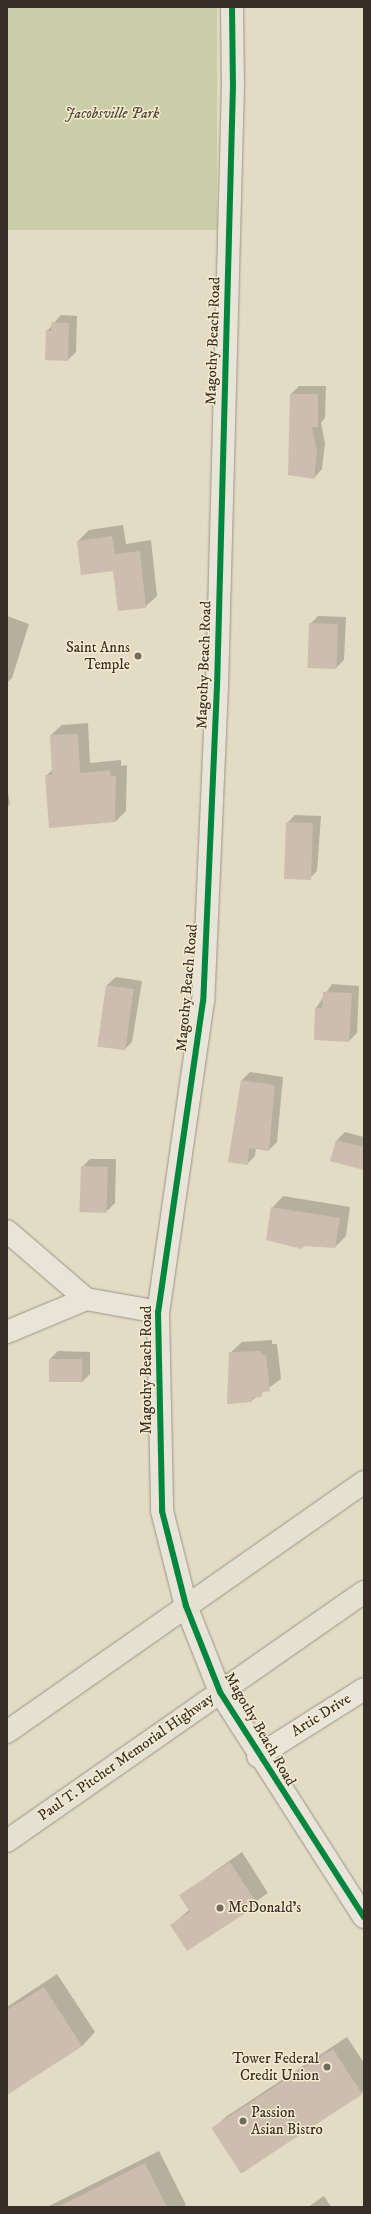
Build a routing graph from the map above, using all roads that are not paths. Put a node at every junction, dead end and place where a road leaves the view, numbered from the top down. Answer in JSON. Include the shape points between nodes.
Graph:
{"nodes":[{"id":1,"x":232,"y":7,"type":"edge"},
{"id":2,"x":7,"y":1231,"type":"edge"},
{"id":3,"x":86,"y":1299,"type":"junction"},
{"id":4,"x":158,"y":1312,"type":"junction"},
{"id":5,"x":7,"y":1332,"type":"edge"},
{"id":6,"x":364,"y":1482,"type":"edge"},
{"id":7,"x":364,"y":1592,"type":"edge"},
{"id":8,"x":186,"y":1606,"type":"junction"},
{"id":9,"x":364,"y":1689,"type":"edge"},
{"id":10,"x":220,"y":1692,"type":"junction"},
{"id":11,"x":7,"y":1732,"type":"edge"},
{"id":12,"x":258,"y":1756,"type":"junction"},
{"id":13,"x":7,"y":1841,"type":"edge"},
{"id":14,"x":364,"y":1917,"type":"edge"}],
"edges":[{"from":1,"to":4,"type":"street","name":"Magothy Beach Road","via":[[233,85],[217,686],[203,1001]]},
{"from":2,"to":3,"type":"street"},
{"from":3,"to":4,"type":"street"},
{"from":3,"to":5,"type":"street"},
{"from":4,"to":8,"type":"street","name":"Magothy Beach Road","via":[[162,1511]]},
{"from":6,"to":8,"type":"main road"},
{"from":7,"to":10,"type":"main road","name":"Paul T. Pitcher Memorial Highway"},
{"from":8,"to":10,"type":"street","name":"Magothy Beach Road"},
{"from":8,"to":11,"type":"main road"},
{"from":9,"to":12,"type":"street","name":"Artic Drive"},
{"from":10,"to":12,"type":"street","name":"Magothy Beach Road"},
{"from":10,"to":13,"type":"main road","name":"Paul T. Pitcher Memorial Highway"},
{"from":12,"to":14,"type":"street","name":"Magothy Beach Road"}]}
